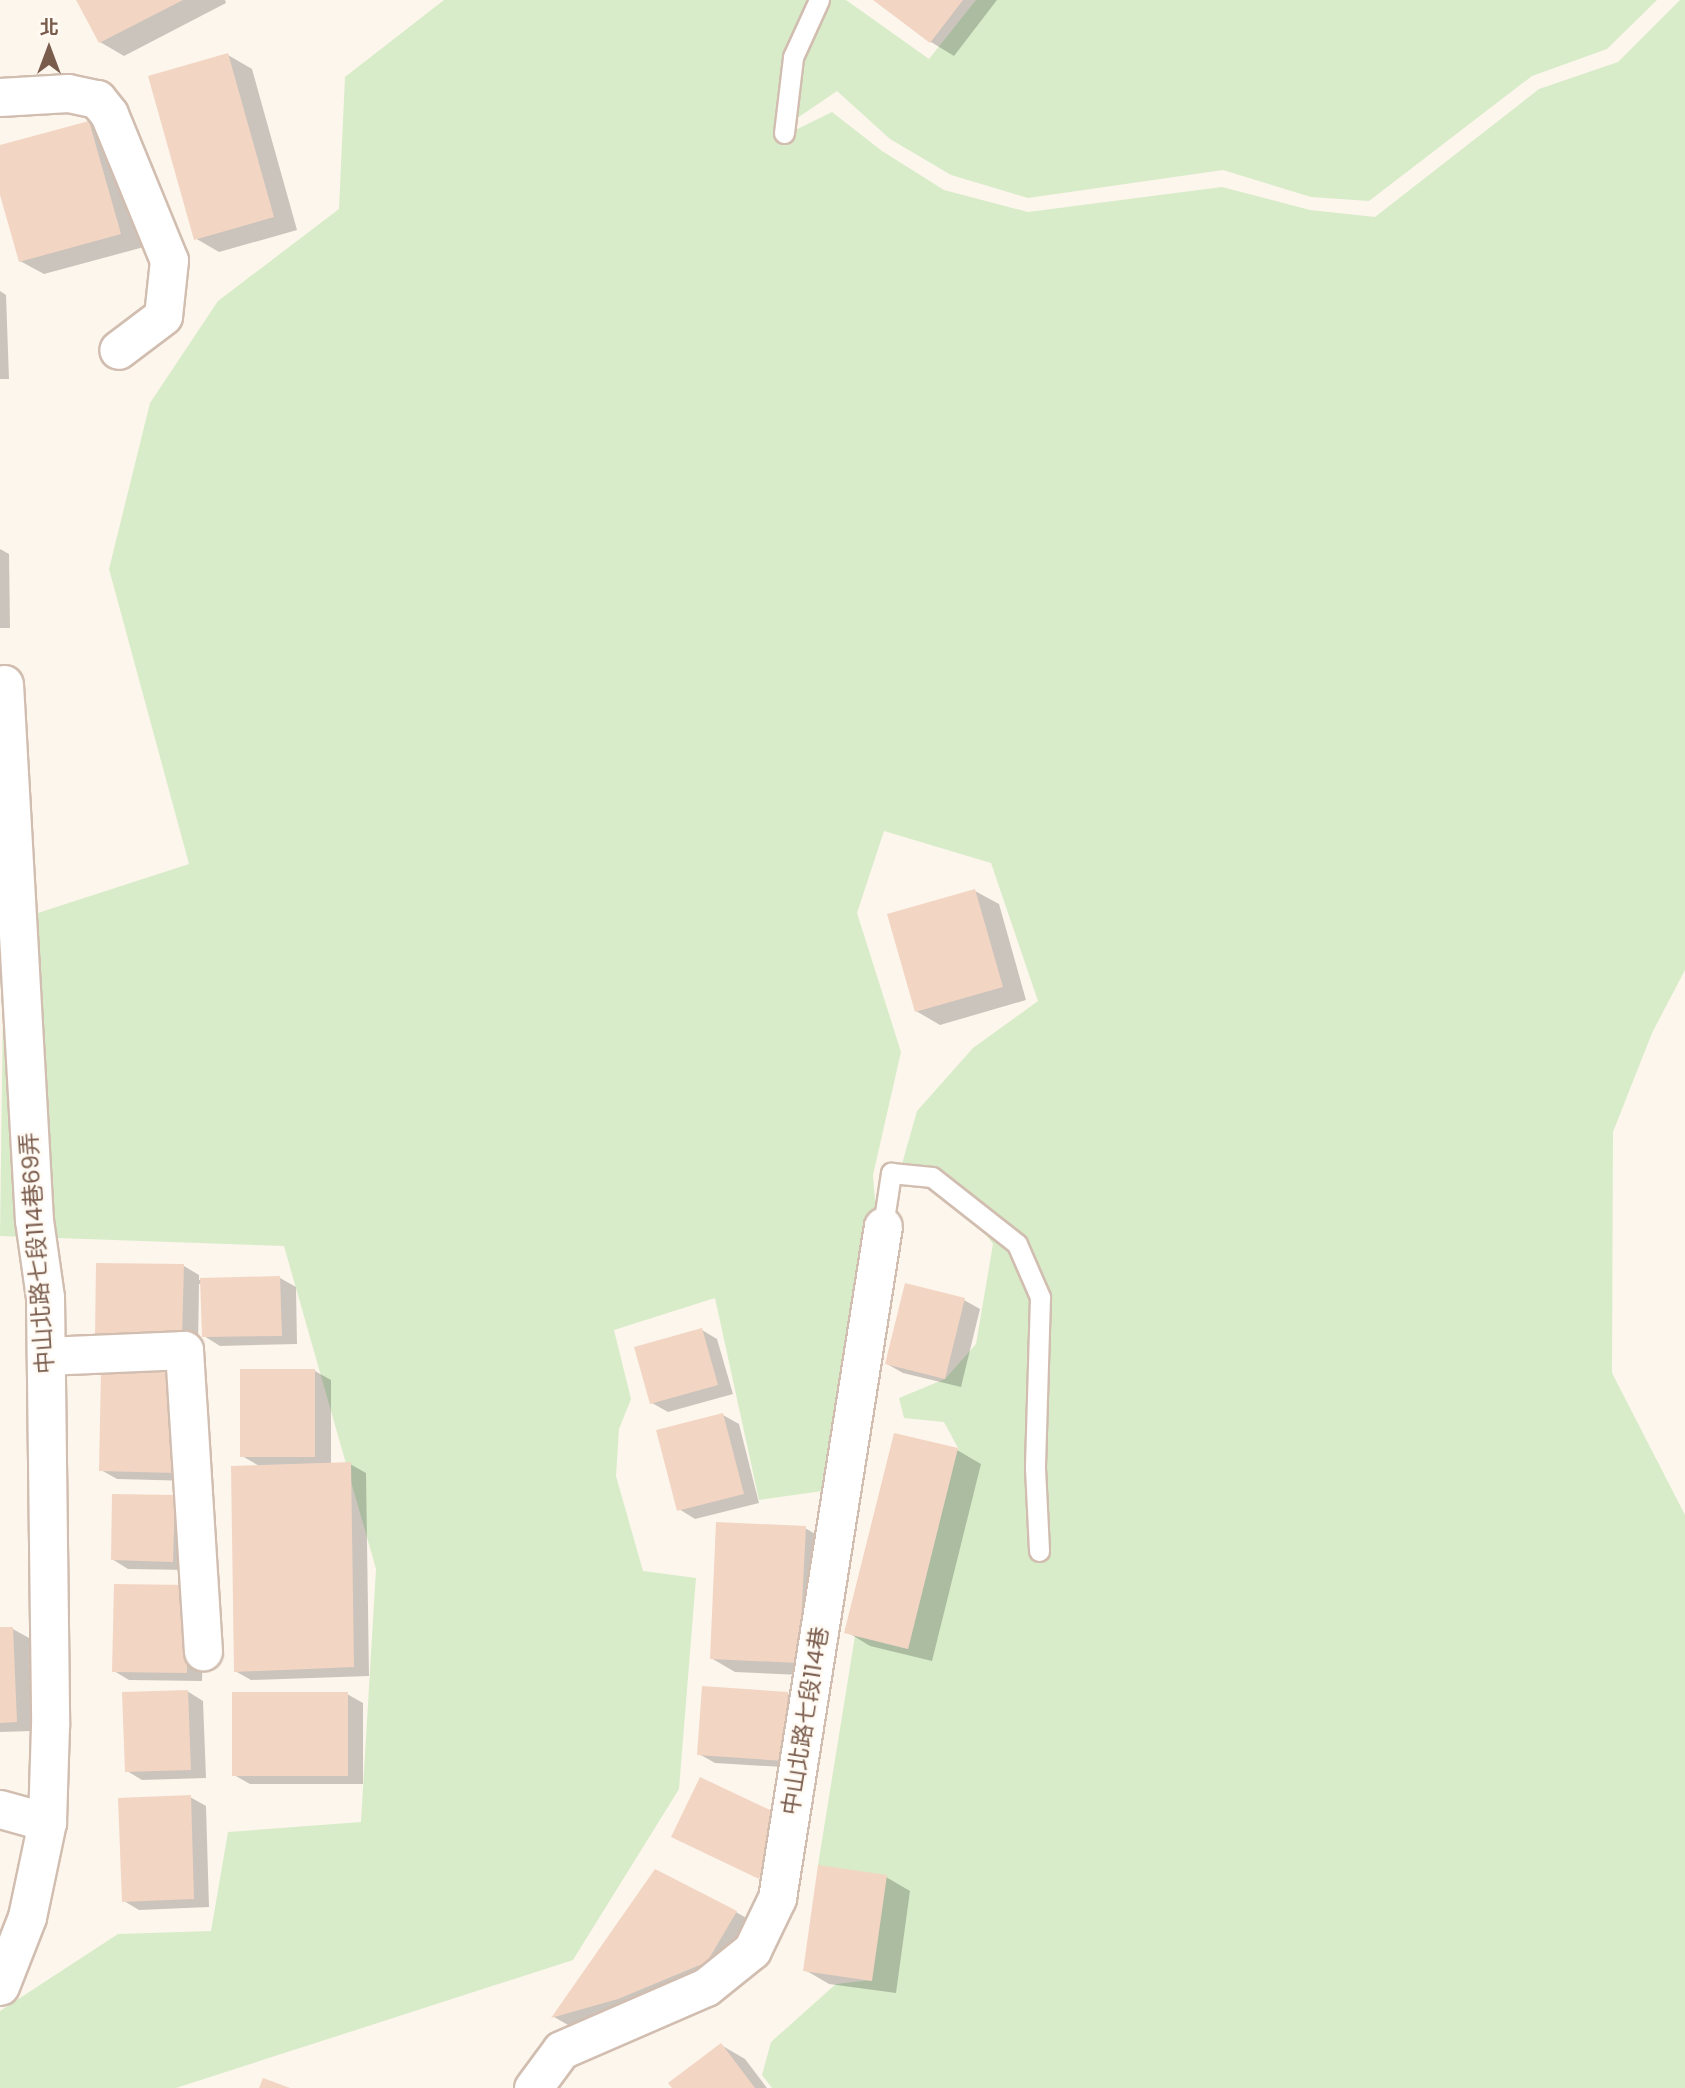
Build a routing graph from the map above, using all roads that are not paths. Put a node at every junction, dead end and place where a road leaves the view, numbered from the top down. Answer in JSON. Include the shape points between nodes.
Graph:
{"nodes":[{"id":1,"x":819,"y":0,"type":"edge"},
{"id":2,"x":0,"y":97,"type":"edge"},
{"id":3,"x":784,"y":133,"type":"dead end"},
{"id":4,"x":118,"y":350,"type":"dead end"},
{"id":5,"x":4,"y":684,"type":"dead end"},
{"id":6,"x":883,"y":1226,"type":"joint"},
{"id":7,"x":46,"y":1356,"type":"junction"},
{"id":8,"x":1039,"y":1551,"type":"dead end"},
{"id":9,"x":203,"y":1651,"type":"dead end"},
{"id":10,"x":0,"y":1810,"type":"edge"},
{"id":11,"x":47,"y":1822,"type":"junction"},
{"id":12,"x":0,"y":1986,"type":"edge"},
{"id":13,"x":533,"y":2088,"type":"edge"}],
"edges":[{"from":1,"to":3,"type":"lane","via":[[793,57]]},
{"from":2,"to":4,"type":"street","via":[[68,93],[97,99],[109,114],[169,260],[163,316]]},
{"from":5,"to":7,"type":"street","name":"中山北路七段114巷69弄"},
{"from":6,"to":8,"type":"lane","via":[[891,1173],[932,1177],[1017,1244],[1040,1297],[1035,1468]]},
{"from":6,"to":13,"type":"street","name":"中山北路七段114巷","via":[[777,1898],[752,1950],[706,1987],[561,2050]]},
{"from":7,"to":9,"type":"street","via":[[184,1350]]},
{"from":7,"to":11,"type":"street","name":"中山北路七段114巷69弄"},
{"from":10,"to":11,"type":"street"},
{"from":11,"to":12,"type":"street","via":[[27,1917]]}]}
